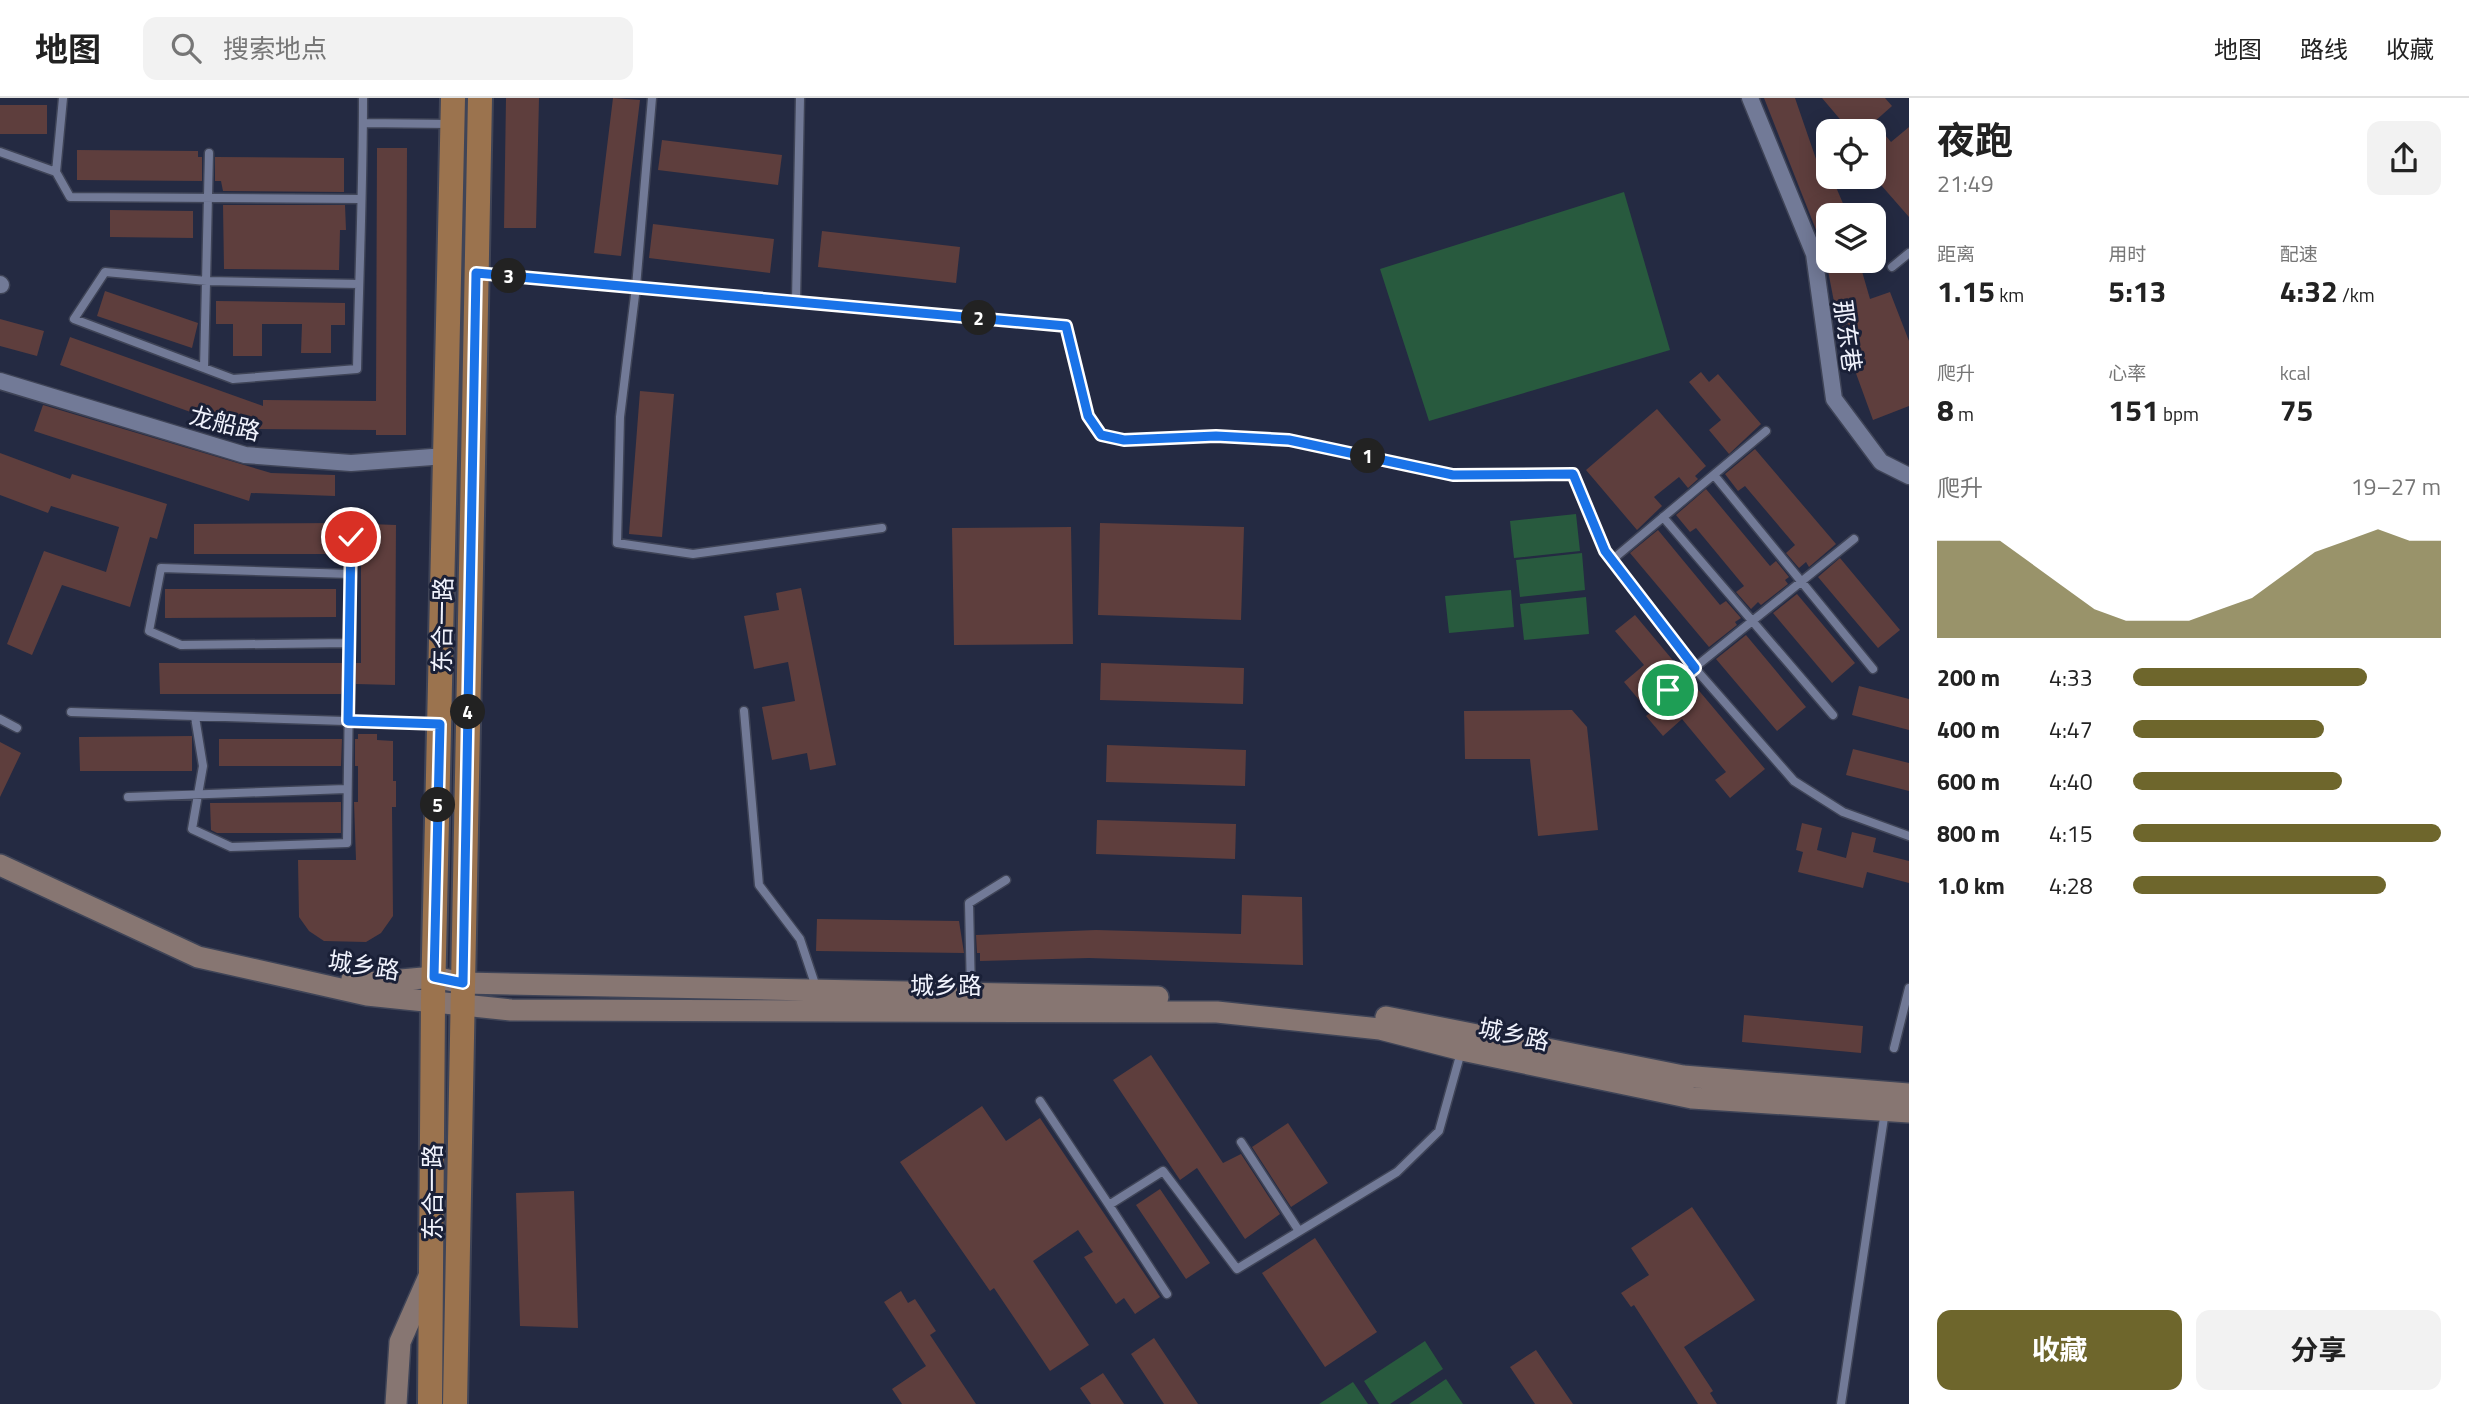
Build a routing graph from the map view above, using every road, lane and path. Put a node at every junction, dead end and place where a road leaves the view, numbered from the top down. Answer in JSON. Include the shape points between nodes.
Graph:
{"nodes":[{"id":1,"x":63,"y":98,"type":"edge"},
{"id":2,"x":363,"y":98,"type":"edge"},
{"id":3,"x":453,"y":98,"type":"edge"},
{"id":4,"x":480,"y":98,"type":"edge"},
{"id":5,"x":652,"y":98,"type":"edge"},
{"id":6,"x":800,"y":98,"type":"edge"},
{"id":7,"x":1750,"y":98,"type":"edge"},
{"id":8,"x":363,"y":123,"type":"junction"},
{"id":9,"x":453,"y":124,"type":"junction"},
{"id":10,"x":0,"y":152,"type":"edge"},
{"id":11,"x":209,"y":153,"type":"dead end"},
{"id":12,"x":56,"y":172,"type":"junction"},
{"id":13,"x":208,"y":198,"type":"junction"},
{"id":14,"x":361,"y":199,"type":"junction"},
{"id":15,"x":1909,"y":253,"type":"edge"},
{"id":16,"x":1892,"y":267,"type":"dead end"},
{"id":17,"x":476,"y":273,"type":"junction"},
{"id":18,"x":207,"y":281,"type":"junction"},
{"id":19,"x":359,"y":284,"type":"junction"},
{"id":20,"x":636,"y":287,"type":"junction"},
{"id":21,"x":796,"y":300,"type":"junction"},
{"id":22,"x":204,"y":368,"type":"junction"},
{"id":23,"x":0,"y":381,"type":"edge"},
{"id":24,"x":1766,"y":431,"type":"dead end"},
{"id":25,"x":446,"y":456,"type":"junction"},
{"id":26,"x":1714,"y":475,"type":"junction"},
{"id":27,"x":1909,"y":477,"type":"edge"},
{"id":28,"x":1663,"y":517,"type":"junction"},
{"id":29,"x":882,"y":528,"type":"dead end"},
{"id":30,"x":351,"y":537,"type":"dead end"},
{"id":31,"x":1854,"y":539,"type":"dead end"},
{"id":32,"x":1612,"y":560,"type":"junction"},
{"id":33,"x":351,"y":574,"type":"junction"},
{"id":34,"x":1801,"y":581,"type":"junction"},
{"id":35,"x":1753,"y":621,"type":"junction"},
{"id":36,"x":349,"y":643,"type":"junction"},
{"id":37,"x":1695,"y":668,"type":"junction"},
{"id":38,"x":1873,"y":669,"type":"dead end"},
{"id":39,"x":1668,"y":690,"type":"dead end"},
{"id":40,"x":744,"y":710,"type":"dead end"},
{"id":41,"x":71,"y":712,"type":"dead end"},
{"id":42,"x":1833,"y":715,"type":"dead end"},
{"id":43,"x":195,"y":717,"type":"junction"},
{"id":44,"x":0,"y":719,"type":"edge"},
{"id":45,"x":348,"y":721,"type":"junction"},
{"id":46,"x":440,"y":724,"type":"junction"},
{"id":47,"x":17,"y":728,"type":"dead end"},
{"id":48,"x":346,"y":789,"type":"junction"},
{"id":49,"x":198,"y":794,"type":"junction"},
{"id":50,"x":128,"y":797,"type":"dead end"},
{"id":51,"x":1909,"y":835,"type":"edge"},
{"id":52,"x":0,"y":850,"type":"edge"},
{"id":53,"x":0,"y":864,"type":"edge"},
{"id":54,"x":1006,"y":880,"type":"dead end"},
{"id":55,"x":1909,"y":988,"type":"edge"},
{"id":56,"x":434,"y":989,"type":"junction"},
{"id":57,"x":817,"y":990,"type":"junction"},
{"id":58,"x":971,"y":993,"type":"junction"},
{"id":59,"x":463,"y":994,"type":"junction"},
{"id":60,"x":1906,"y":1010,"type":"edge"},
{"id":61,"x":1461,"y":1041,"type":"junction"},
{"id":62,"x":1894,"y":1048,"type":"dead end"},
{"id":63,"x":1909,"y":1094,"type":"edge"},
{"id":64,"x":1040,"y":1101,"type":"dead end"},
{"id":65,"x":1885,"y":1111,"type":"junction"},
{"id":66,"x":1909,"y":1112,"type":"edge"},
{"id":67,"x":1241,"y":1142,"type":"dead end"},
{"id":68,"x":1109,"y":1205,"type":"junction"},
{"id":69,"x":1299,"y":1231,"type":"junction"},
{"id":70,"x":431,"y":1272,"type":"junction"},
{"id":71,"x":1167,"y":1294,"type":"dead end"},
{"id":72,"x":397,"y":1404,"type":"edge"},
{"id":73,"x":430,"y":1404,"type":"edge"},
{"id":74,"x":455,"y":1404,"type":"edge"},
{"id":75,"x":1841,"y":1404,"type":"edge"}],
"edges":[{"from":1,"to":12,"type":"lane"},
{"from":2,"to":8,"type":"lane"},
{"from":3,"to":9,"type":"main road","name":"东合一路"},
{"from":4,"to":17,"type":"main road","name":"东合一路"},
{"from":5,"to":20,"type":"lane"},
{"from":6,"to":21,"type":"lane"},
{"from":7,"to":27,"type":"street","name":"那东巷","via":[[1814,254],[1833,399],[1881,462]]},
{"from":8,"to":9,"type":"lane"},
{"from":8,"to":14,"type":"lane"},
{"from":9,"to":25,"type":"main road","name":"东合一路"},
{"from":10,"to":12,"type":"lane"},
{"from":11,"to":13,"type":"lane"},
{"from":12,"to":13,"type":"lane","via":[[70,197]]},
{"from":13,"to":14,"type":"lane"},
{"from":13,"to":18,"type":"lane"},
{"from":14,"to":19,"type":"lane"},
{"from":15,"to":16,"type":"lane"},
{"from":17,"to":20,"type":"lane"},
{"from":17,"to":59,"type":"main road","name":"东合一路"},
{"from":18,"to":19,"type":"lane"},
{"from":18,"to":22,"type":"lane"},
{"from":18,"to":22,"type":"lane","via":[[105,271],[74,319]]},
{"from":19,"to":22,"type":"lane","via":[[356,369],[233,379]]},
{"from":20,"to":21,"type":"lane"},
{"from":20,"to":29,"type":"lane","via":[[620,417],[617,543],[693,554]]},
{"from":21,"to":32,"type":"lane","via":[[1066,326],[1088,416],[1101,435],[1124,440],[1216,436],[1289,440],[1453,475],[1573,474]]},
{"from":23,"to":25,"type":"street","name":"龙船路","via":[[245,455],[351,463]]},
{"from":24,"to":26,"type":"lane"},
{"from":25,"to":46,"type":"main road","name":"东合一路"},
{"from":26,"to":28,"type":"lane"},
{"from":26,"to":34,"type":"lane"},
{"from":28,"to":32,"type":"lane"},
{"from":28,"to":35,"type":"lane"},
{"from":30,"to":33,"type":"lane"},
{"from":31,"to":34,"type":"lane"},
{"from":32,"to":37,"type":"lane"},
{"from":33,"to":36,"type":"lane"},
{"from":33,"to":36,"type":"lane","via":[[161,568],[149,631],[181,645]]},
{"from":34,"to":35,"type":"lane"},
{"from":34,"to":38,"type":"lane"},
{"from":35,"to":37,"type":"lane"},
{"from":35,"to":42,"type":"lane"},
{"from":36,"to":45,"type":"lane"},
{"from":37,"to":39,"type":"lane"},
{"from":37,"to":51,"type":"lane","via":[[1794,780],[1843,812]]},
{"from":40,"to":57,"type":"lane","via":[[759,885],[800,939]]},
{"from":41,"to":43,"type":"lane"},
{"from":43,"to":45,"type":"lane"},
{"from":43,"to":49,"type":"lane","via":[[203,766]]},
{"from":44,"to":47,"type":"lane"},
{"from":45,"to":46,"type":"lane"},
{"from":45,"to":48,"type":"lane"},
{"from":46,"to":56,"type":"main road","name":"东合一路"},
{"from":48,"to":49,"type":"lane"},
{"from":48,"to":49,"type":"lane","via":[[347,843],[244,847],[231,847],[192,829]]},
{"from":49,"to":50,"type":"lane"},
{"from":52,"to":56,"type":"main road","name":"城乡路","via":[[202,945],[368,983]]},
{"from":53,"to":56,"type":"main road","name":"城乡路","via":[[198,957],[367,995]]},
{"from":54,"to":58,"type":"lane","via":[[969,903]]},
{"from":55,"to":60,"type":"lane"},
{"from":56,"to":59,"type":"main road","name":"城乡路"},
{"from":56,"to":70,"type":"main road","name":"东合一路"},
{"from":57,"to":58,"type":"main road","name":"城乡路"},
{"from":57,"to":59,"type":"main road","name":"城乡路"},
{"from":58,"to":61,"type":"main road","name":"城乡路","via":[[1217,999],[1382,1016]]},
{"from":59,"to":61,"type":"main road","name":"城乡路","via":[[511,1010],[1217,1012]]},
{"from":59,"to":74,"type":"main road","name":"东合一路"},
{"from":60,"to":62,"type":"lane"},
{"from":61,"to":63,"type":"main road","name":"城乡路","via":[[1683,1076]]},
{"from":61,"to":65,"type":"main road","name":"城乡路","via":[[1692,1098]]},
{"from":61,"to":69,"type":"lane","via":[[1439,1131],[1397,1172]]},
{"from":64,"to":68,"type":"lane"},
{"from":65,"to":66,"type":"main road","name":"城乡路"},
{"from":65,"to":75,"type":"lane"},
{"from":67,"to":69,"type":"lane"},
{"from":68,"to":69,"type":"lane","via":[[1163,1171],[1237,1269]]},
{"from":68,"to":71,"type":"lane"},
{"from":70,"to":72,"type":"main road","via":[[400,1342]]},
{"from":70,"to":73,"type":"main road","name":"东合一路"}]}
